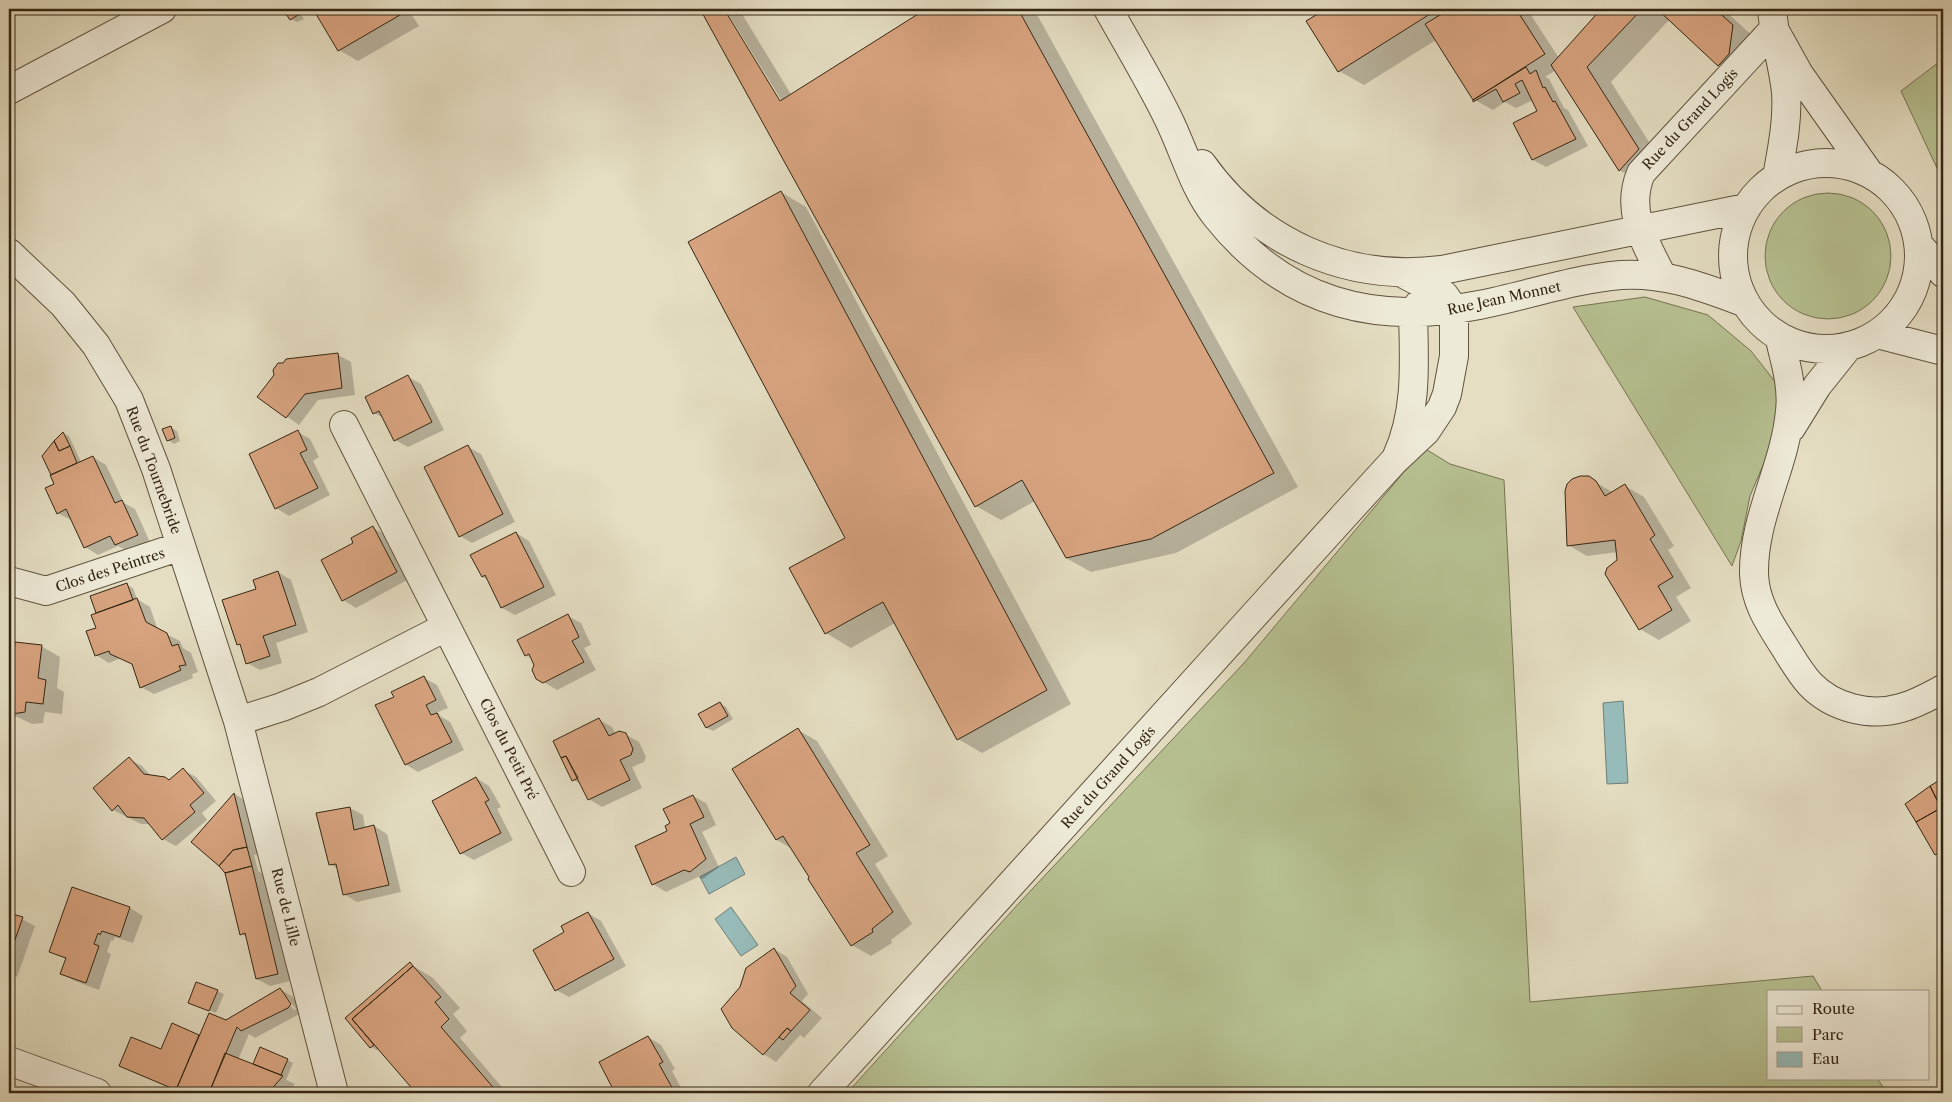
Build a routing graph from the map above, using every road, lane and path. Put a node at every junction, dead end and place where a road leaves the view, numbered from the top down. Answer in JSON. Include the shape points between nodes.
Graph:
{"nodes":[{"id":1,"x":162,"y":9,"type":"edge"},
{"id":2,"x":1108,"y":9,"type":"edge"},
{"id":3,"x":1773,"y":19,"type":"edge"},
{"id":4,"x":9,"y":90,"type":"edge"},
{"id":5,"x":1168,"y":118,"type":"junction"},
{"id":6,"x":1869,"y":173,"type":"junction"},
{"id":7,"x":1777,"y":176,"type":"junction"},
{"id":8,"x":1746,"y":208,"type":"junction"},
{"id":9,"x":1639,"y":229,"type":"junction"},
{"id":10,"x":1919,"y":246,"type":"junction"},
{"id":11,"x":9,"y":253,"type":"edge"},
{"id":12,"x":1501,"y":258,"type":"junction"},
{"id":13,"x":1943,"y":273,"type":"edge"},
{"id":14,"x":1404,"y":274,"type":"junction"},
{"id":15,"x":1662,"y":276,"type":"junction"},
{"id":16,"x":1446,"y":301,"type":"junction"},
{"id":17,"x":1746,"y":304,"type":"junction"},
{"id":18,"x":1414,"y":312,"type":"junction"},
{"id":19,"x":1877,"y":334,"type":"junction"},
{"id":20,"x":1779,"y":336,"type":"junction"},
{"id":21,"x":1849,"y":346,"type":"junction"},
{"id":22,"x":1943,"y":351,"type":"edge"},
{"id":23,"x":344,"y":425,"type":"dead end"},
{"id":24,"x":1787,"y":433,"type":"junction"},
{"id":25,"x":1394,"y":461,"type":"junction"},
{"id":26,"x":182,"y":546,"type":"junction"},
{"id":27,"x":9,"y":581,"type":"edge"},
{"id":28,"x":446,"y":627,"type":"junction"},
{"id":29,"x":1943,"y":689,"type":"edge"},
{"id":30,"x":238,"y":721,"type":"junction"},
{"id":31,"x":571,"y":872,"type":"dead end"},
{"id":32,"x":9,"y":1061,"type":"edge"},
{"id":33,"x":97,"y":1093,"type":"edge"},
{"id":34,"x":334,"y":1093,"type":"edge"},
{"id":35,"x":822,"y":1093,"type":"edge"}],
"edges":[{"from":1,"to":4,"type":"street"},
{"from":2,"to":5,"type":"street","name":"Rue Jean Monnet"},
{"from":3,"to":6,"type":"street","via":[[1798,74]]},
{"from":3,"to":7,"type":"street","via":[[1786,102],[1785,131]]},
{"from":3,"to":9,"type":"street","name":"Rue du Grand Logis","via":[[1641,172],[1634,207]]},
{"from":5,"to":14,"type":"street","name":"Rue Jean Monnet","via":[[1226,195],[1276,234],[1296,247],[1334,262]]},
{"from":5,"to":18,"type":"street","name":"Rue Jean Monnet","via":[[1205,199],[1228,230],[1259,261],[1288,281],[1319,295],[1364,309]]},
{"from":6,"to":7,"type":"street","via":[[1842,164],[1823,163],[1804,165]]},
{"from":6,"to":10,"type":"street","via":[[1894,192],[1903,204],[1916,230]]},
{"from":7,"to":8,"type":"street"},
{"from":8,"to":9,"type":"street","name":"Rue Jean Monnet"},
{"from":8,"to":17,"type":"street","via":[[1737,226],[1732,256],[1737,286]]},
{"from":9,"to":12,"type":"street","name":"Rue Jean Monnet"},
{"from":9,"to":15,"type":"street","name":"Rue du Grand Logis"},
{"from":10,"to":13,"type":"street"},
{"from":10,"to":19,"type":"street","via":[[1918,271],[1910,295],[1893,321]]},
{"from":11,"to":26,"type":"street","name":"Rue du Tournebride","via":[[63,304],[96,345],[116,378],[153,461]]},
{"from":12,"to":14,"type":"street","name":"Rue Jean Monnet"},
{"from":12,"to":16,"type":"street"},
{"from":14,"to":16,"type":"street"},
{"from":15,"to":16,"type":"street","name":"Rue Jean Monnet","via":[[1622,275],[1480,305]]},
{"from":15,"to":17,"type":"street","name":"Rue Jean Monnet","via":[[1704,287]]},
{"from":16,"to":18,"type":"street","name":"Rue Jean Monnet"},
{"from":16,"to":25,"type":"street","name":"Rue du Grand Logis","via":[[1454,356],[1447,394],[1434,420]]},
{"from":17,"to":20,"type":"street","via":[[1766,328]]},
{"from":18,"to":25,"type":"street","name":"Rue du Grand Logis","via":[[1413,398],[1406,432]]},
{"from":19,"to":21,"type":"street"},
{"from":19,"to":22,"type":"street"},
{"from":20,"to":21,"type":"street","via":[[1814,348]]},
{"from":20,"to":24,"type":"street","via":[[1790,395]]},
{"from":21,"to":24,"type":"street","via":[[1817,386]]},
{"from":23,"to":28,"type":"street","name":"Clos du Petit Pré"},
{"from":24,"to":29,"type":"street","via":[[1757,538],[1756,588],[1764,615],[1810,684],[1845,706],[1856,710],[1886,711],[1901,708]]},
{"from":25,"to":35,"type":"street","name":"Rue du Grand Logis"},
{"from":26,"to":27,"type":"street","name":"Clos des Peintres","via":[[46,591]]},
{"from":26,"to":30,"type":"street","name":"Rue du Tournebride"},
{"from":28,"to":30,"type":"street","via":[[320,692]]},
{"from":28,"to":31,"type":"street","name":"Clos du Petit Pré"},
{"from":30,"to":34,"type":"street","name":"Rue de Lille"},
{"from":32,"to":33,"type":"street"}]}
